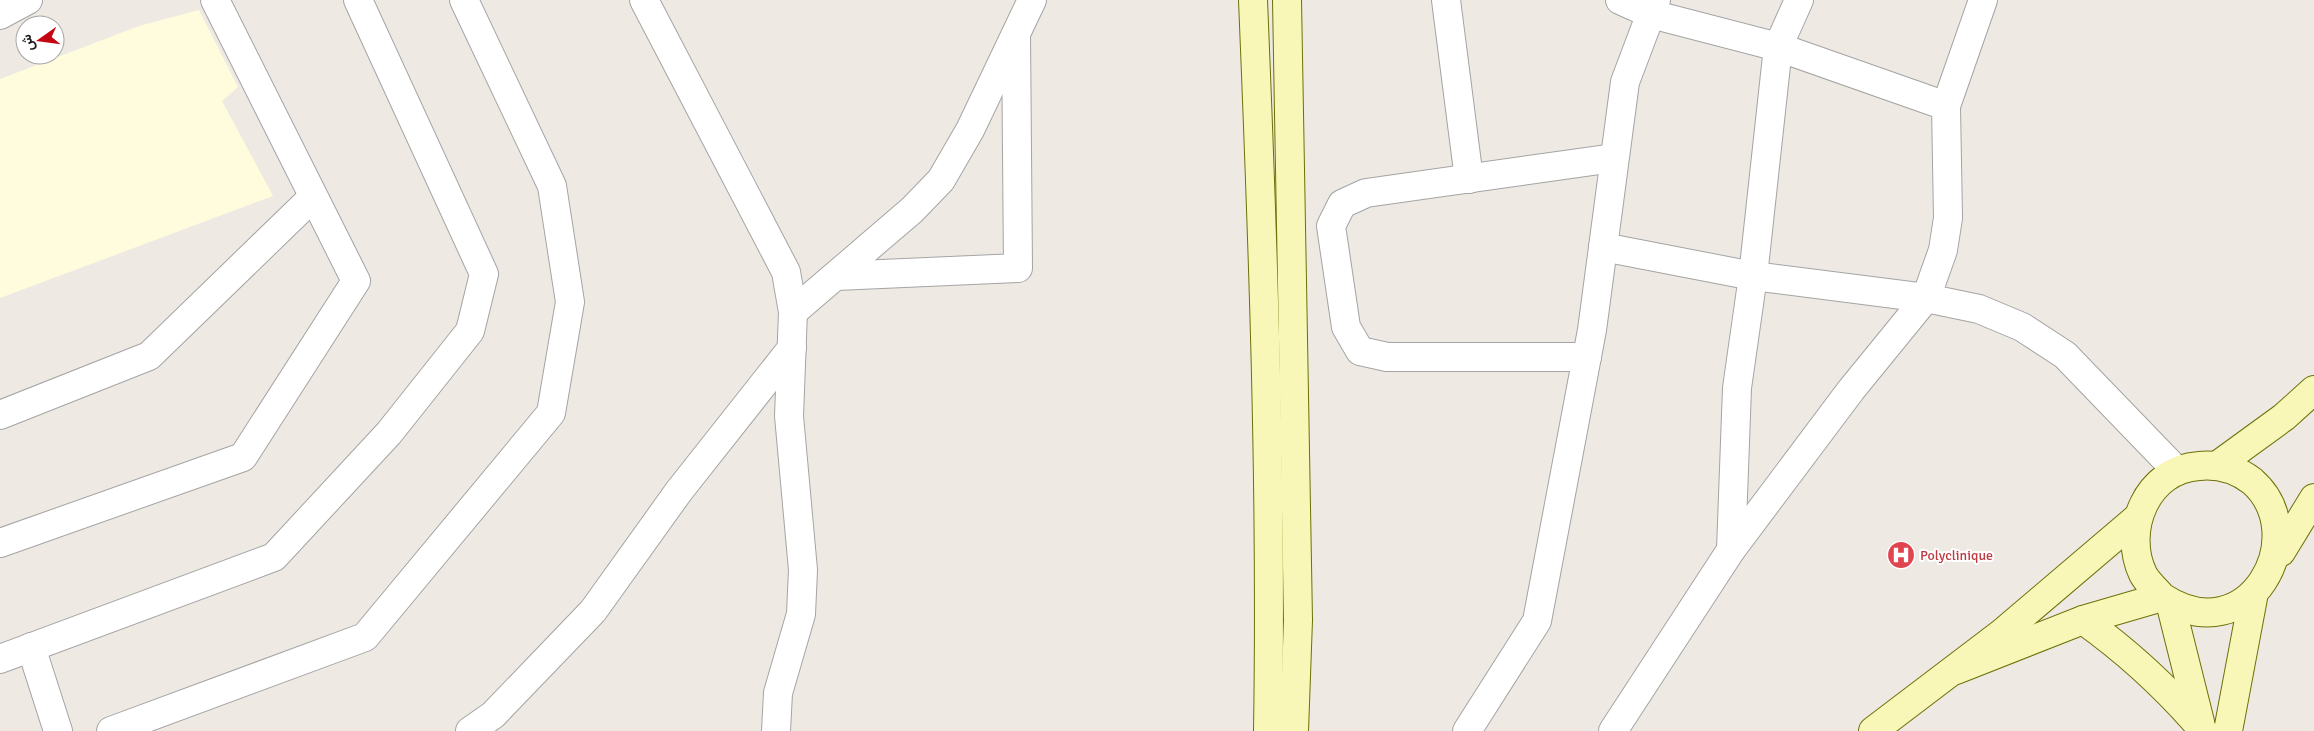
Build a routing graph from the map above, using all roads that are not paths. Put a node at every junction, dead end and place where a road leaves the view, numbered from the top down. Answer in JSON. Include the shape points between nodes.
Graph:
{"nodes":[{"id":1,"x":28,"y":0,"type":"edge"},
{"id":2,"x":214,"y":0,"type":"edge"},
{"id":3,"x":358,"y":0,"type":"edge"},
{"id":4,"x":464,"y":0,"type":"edge"},
{"id":5,"x":644,"y":0,"type":"edge"},
{"id":6,"x":1032,"y":0,"type":"edge"},
{"id":7,"x":1253,"y":0,"type":"edge"},
{"id":8,"x":1287,"y":0,"type":"edge"},
{"id":9,"x":1446,"y":0,"type":"edge"},
{"id":10,"x":1620,"y":0,"type":"edge"},
{"id":11,"x":1798,"y":0,"type":"edge"},
{"id":12,"x":1983,"y":0,"type":"edge"},
{"id":13,"x":1654,"y":7,"type":"edge"},
{"id":14,"x":0,"y":14,"type":"edge"},
{"id":15,"x":1016,"y":34,"type":"junction"},
{"id":16,"x":1778,"y":47,"type":"junction"},
{"id":17,"x":1946,"y":106,"type":"junction"},
{"id":18,"x":1614,"y":158,"type":"junction"},
{"id":19,"x":1469,"y":179,"type":"junction"},
{"id":20,"x":313,"y":197,"type":"junction"},
{"id":21,"x":1603,"y":247,"type":"junction"},
{"id":22,"x":836,"y":276,"type":"junction"},
{"id":23,"x":1752,"y":276,"type":"junction"},
{"id":24,"x":1926,"y":298,"type":"junction"},
{"id":25,"x":793,"y":312,"type":"junction"},
{"id":26,"x":792,"y":348,"type":"junction"},
{"id":27,"x":1587,"y":357,"type":"junction"},
{"id":28,"x":2314,"y":390,"type":"edge"},
{"id":29,"x":0,"y":415,"type":"edge"},
{"id":30,"x":2218,"y":466,"type":"junction"},
{"id":31,"x":2177,"y":471,"type":"junction"},
{"id":32,"x":2314,"y":498,"type":"edge"},
{"id":33,"x":2137,"y":518,"type":"junction"},
{"id":34,"x":0,"y":543,"type":"edge"},
{"id":35,"x":1731,"y":550,"type":"junction"},
{"id":36,"x":2281,"y":552,"type":"junction"},
{"id":37,"x":2253,"y":598,"type":"junction"},
{"id":38,"x":2166,"y":600,"type":"junction"},
{"id":39,"x":2082,"y":620,"type":"junction"},
{"id":40,"x":31,"y":647,"type":"junction"},
{"id":41,"x":0,"y":659,"type":"edge"},
{"id":42,"x":1956,"y":670,"type":"junction"},
{"id":43,"x":2211,"y":730,"type":"edge"},
{"id":44,"x":58,"y":731,"type":"edge"},
{"id":45,"x":112,"y":731,"type":"edge"},
{"id":46,"x":470,"y":731,"type":"edge"},
{"id":47,"x":776,"y":731,"type":"edge"},
{"id":48,"x":1268,"y":731,"type":"edge"},
{"id":49,"x":1294,"y":731,"type":"edge"},
{"id":50,"x":1467,"y":731,"type":"edge"},
{"id":51,"x":1613,"y":731,"type":"edge"},
{"id":52,"x":1873,"y":731,"type":"edge"}],
"edges":[{"from":1,"to":14,"type":"street"},
{"from":2,"to":20,"type":"street"},
{"from":3,"to":40,"type":"street","via":[[484,274],[470,331],[389,432],[274,557]]},
{"from":4,"to":45,"type":"street","via":[[552,186],[570,302],[552,412],[365,637]]},
{"from":5,"to":25,"type":"street","via":[[786,272]]},
{"from":6,"to":15,"type":"street"},
{"from":7,"to":48,"type":"street","via":[[1270,597]]},
{"from":8,"to":49,"type":"street","via":[[1298,620]]},
{"from":9,"to":19,"type":"street"},
{"from":10,"to":13,"type":"street"},
{"from":11,"to":16,"type":"street"},
{"from":12,"to":17,"type":"street"},
{"from":13,"to":16,"type":"street"},
{"from":13,"to":18,"type":"street","via":[[1625,82]]},
{"from":15,"to":22,"type":"street","via":[[970,130],[941,180],[912,210]]},
{"from":15,"to":22,"type":"street","via":[[1018,268]]},
{"from":16,"to":17,"type":"street"},
{"from":16,"to":23,"type":"street"},
{"from":17,"to":24,"type":"street","via":[[1948,218],[1942,250]]},
{"from":18,"to":19,"type":"street"},
{"from":18,"to":21,"type":"street"},
{"from":19,"to":27,"type":"street","via":[[1366,193],[1342,204],[1331,226],[1346,327],[1360,351],[1387,357]]},
{"from":20,"to":29,"type":"street","via":[[149,356]]},
{"from":20,"to":34,"type":"street","via":[[356,281],[243,457]]},
{"from":21,"to":23,"type":"street"},
{"from":21,"to":27,"type":"street"},
{"from":22,"to":25,"type":"street"},
{"from":23,"to":24,"type":"street"},
{"from":23,"to":35,"type":"street","via":[[1737,388]]},
{"from":24,"to":31,"type":"street","via":[[1979,309],[2022,327],[2065,355]]},
{"from":24,"to":35,"type":"street","via":[[1851,390]]},
{"from":25,"to":26,"type":"street"},
{"from":26,"to":46,"type":"street","via":[[679,491],[593,611],[493,715]]},
{"from":26,"to":47,"type":"street","via":[[789,416],[803,570],[801,614],[778,693]]},
{"from":27,"to":50,"type":"street","via":[[1537,621]]},
{"from":28,"to":30,"type":"street","via":[[2284,417]]},
{"from":30,"to":31,"type":"street","via":[[2197,466]]},
{"from":30,"to":36,"type":"street","via":[[2241,472],[2260,486],[2274,505],[2282,528]]},
{"from":31,"to":33,"type":"street","via":[[2160,482],[2146,498]]},
{"from":32,"to":36,"type":"street"},
{"from":33,"to":38,"type":"street","via":[[2134,546],[2143,574]]},
{"from":33,"to":42,"type":"street"},
{"from":35,"to":51,"type":"street"},
{"from":36,"to":37,"type":"street","via":[[2266,586]]},
{"from":37,"to":38,"type":"street","via":[[2233,609],[2212,613],[2190,611]]},
{"from":37,"to":43,"type":"street"},
{"from":38,"to":39,"type":"street"},
{"from":38,"to":43,"type":"street"},
{"from":39,"to":42,"type":"street"},
{"from":39,"to":43,"type":"street","via":[[2159,681]]},
{"from":40,"to":41,"type":"street"},
{"from":40,"to":44,"type":"street"},
{"from":42,"to":52,"type":"street"}]}
